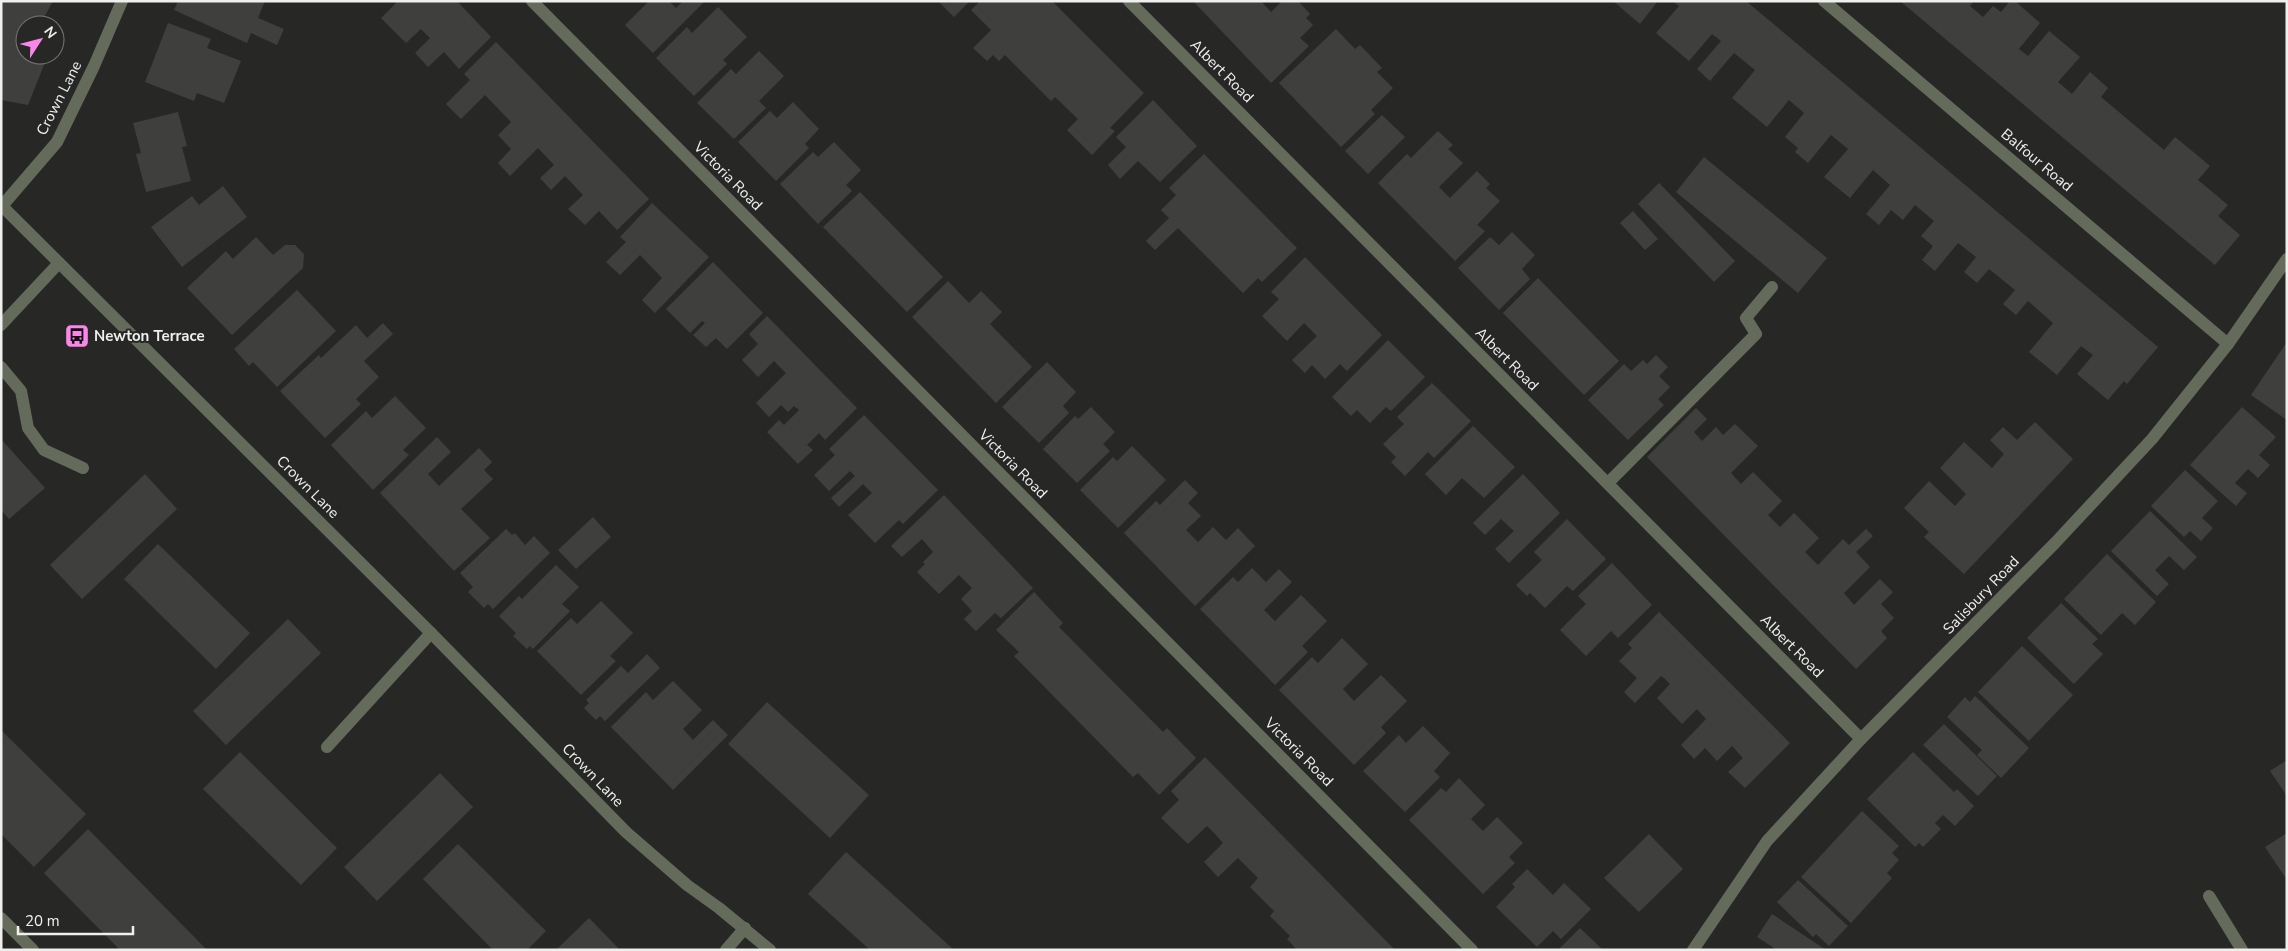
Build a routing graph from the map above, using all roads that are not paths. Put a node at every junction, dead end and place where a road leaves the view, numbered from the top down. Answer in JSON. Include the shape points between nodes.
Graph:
{"nodes":[{"id":1,"x":122,"y":1,"type":"edge"},
{"id":2,"x":532,"y":1,"type":"edge"},
{"id":3,"x":1129,"y":1,"type":"edge"},
{"id":4,"x":1824,"y":1,"type":"edge"},
{"id":5,"x":2,"y":205,"type":"edge"},
{"id":6,"x":2287,"y":259,"type":"edge"},
{"id":7,"x":59,"y":263,"type":"junction"},
{"id":8,"x":1772,"y":287,"type":"dead end"},
{"id":9,"x":1,"y":325,"type":"edge"},
{"id":10,"x":2228,"y":344,"type":"junction"},
{"id":11,"x":1,"y":367,"type":"edge"},
{"id":12,"x":83,"y":468,"type":"dead end"},
{"id":13,"x":1608,"y":483,"type":"junction"},
{"id":14,"x":431,"y":633,"type":"junction"},
{"id":15,"x":1862,"y":739,"type":"junction"},
{"id":16,"x":327,"y":747,"type":"dead end"},
{"id":17,"x":2208,"y":896,"type":"dead end"},
{"id":18,"x":1,"y":918,"type":"edge"},
{"id":19,"x":746,"y":928,"type":"junction"},
{"id":20,"x":33,"y":950,"type":"edge"},
{"id":21,"x":726,"y":950,"type":"edge"},
{"id":22,"x":770,"y":950,"type":"edge"},
{"id":23,"x":1472,"y":950,"type":"edge"},
{"id":24,"x":1692,"y":950,"type":"edge"},
{"id":25,"x":2242,"y":950,"type":"edge"}],
"edges":[{"from":1,"to":5,"type":"street","name":"Crown Lane","via":[[57,142]]},
{"from":2,"to":23,"type":"street","name":"Victoria Road"},
{"from":3,"to":13,"type":"street","name":"Albert Road"},
{"from":4,"to":10,"type":"street","name":"Balfour Road"},
{"from":5,"to":7,"type":"street","name":"Crown Lane"},
{"from":6,"to":10,"type":"street","name":"Salisbury Road"},
{"from":7,"to":9,"type":"street"},
{"from":7,"to":14,"type":"street","name":"Crown Lane"},
{"from":8,"to":13,"type":"street","via":[[1746,318],[1756,334]]},
{"from":10,"to":15,"type":"street","name":"Salisbury Road","via":[[2152,439]]},
{"from":11,"to":12,"type":"street","via":[[21,391],[28,428],[44,450]]},
{"from":13,"to":15,"type":"street","name":"Albert Road"},
{"from":14,"to":16,"type":"street"},
{"from":14,"to":19,"type":"street","name":"Crown Lane","via":[[626,832],[687,885]]},
{"from":15,"to":24,"type":"street","name":"Salisbury Road","via":[[1767,841]]},
{"from":17,"to":25,"type":"street"},
{"from":18,"to":20,"type":"street"},
{"from":19,"to":21,"type":"street"},
{"from":19,"to":22,"type":"street","name":"Crown Lane"}]}
